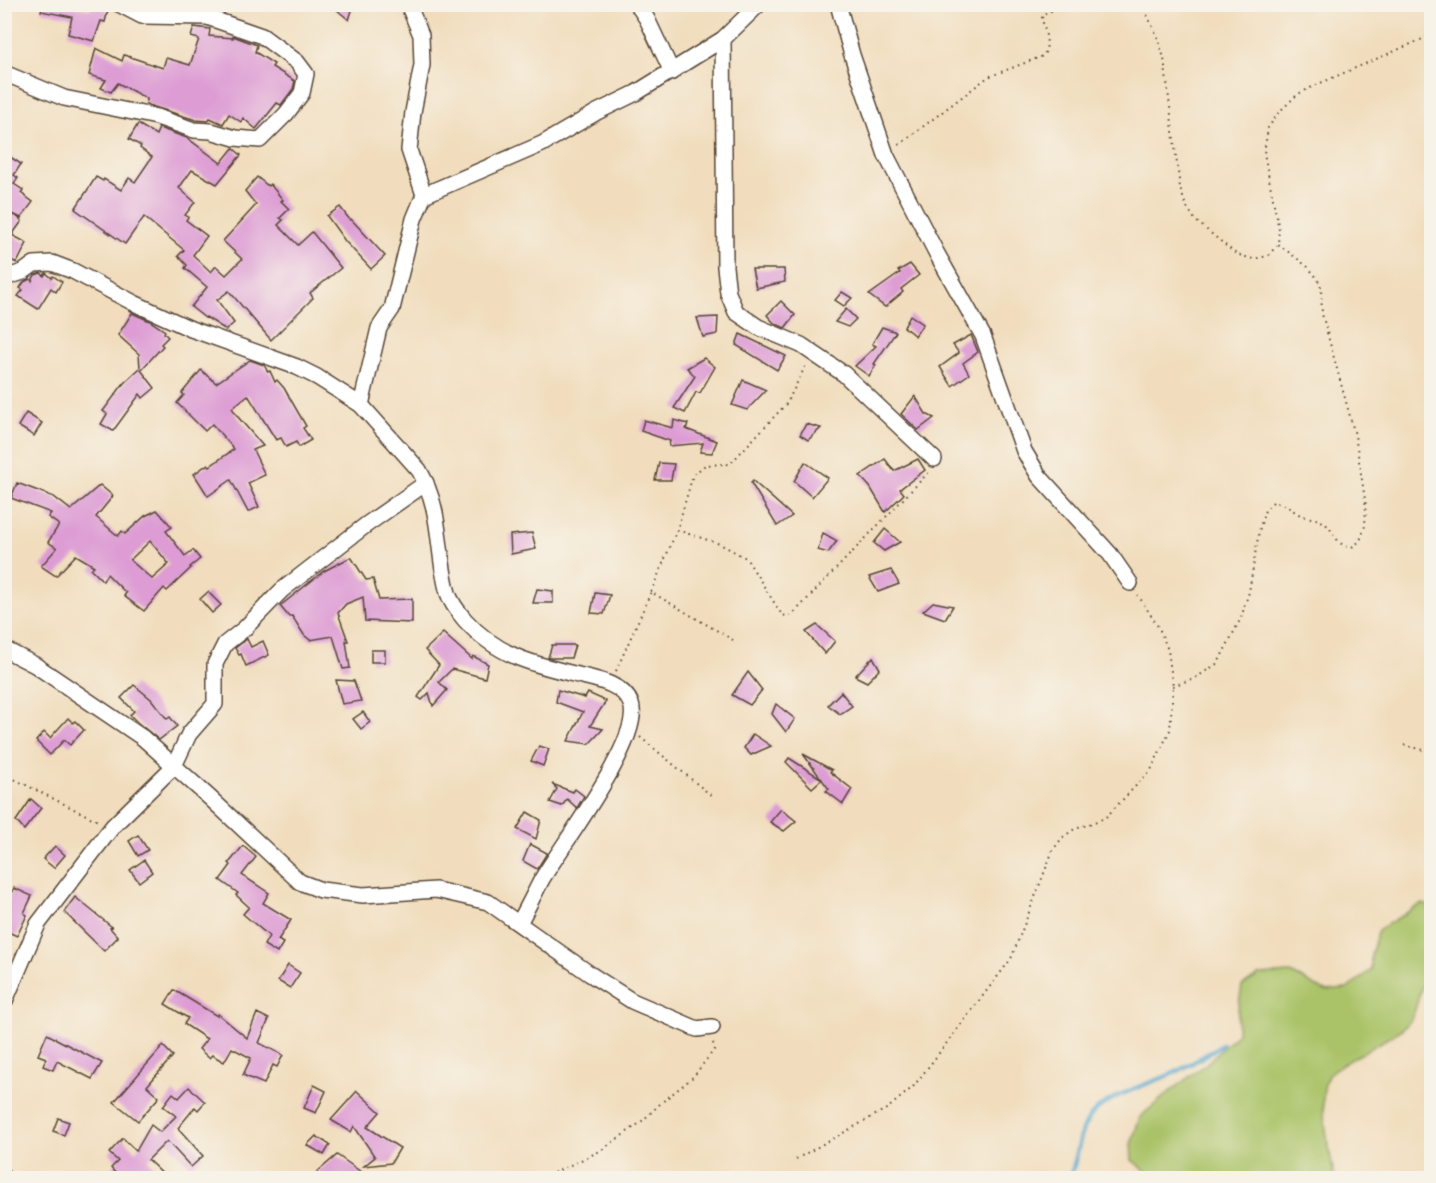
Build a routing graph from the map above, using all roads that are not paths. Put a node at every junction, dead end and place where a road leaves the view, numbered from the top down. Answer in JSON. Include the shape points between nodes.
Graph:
{"nodes":[{"id":1,"x":119,"y":4,"type":"edge"},
{"id":2,"x":408,"y":4,"type":"edge"},
{"id":3,"x":636,"y":4,"type":"edge"},
{"id":4,"x":759,"y":4,"type":"edge"},
{"id":5,"x":838,"y":4,"type":"edge"},
{"id":6,"x":723,"y":39,"type":"junction"},
{"id":7,"x":672,"y":72,"type":"junction"},
{"id":8,"x":4,"y":73,"type":"edge"},
{"id":9,"x":424,"y":195,"type":"junction"},
{"id":10,"x":4,"y":278,"type":"edge"},
{"id":11,"x":361,"y":405,"type":"junction"},
{"id":12,"x":934,"y":459,"type":"road end"},
{"id":13,"x":426,"y":483,"type":"junction"},
{"id":14,"x":1130,"y":583,"type":"road end"},
{"id":15,"x":4,"y":649,"type":"edge"},
{"id":16,"x":174,"y":766,"type":"junction"},
{"id":17,"x":519,"y":923,"type":"junction"},
{"id":18,"x":4,"y":1003,"type":"edge"},
{"id":19,"x":712,"y":1027,"type":"road end"}],
"edges":[{"from":1,"to":8,"type":"street","via":[[142,16],[207,17],[262,36],[297,62],[306,74],[302,93],[260,140],[194,130],[157,117],[64,98]]},
{"from":2,"to":9,"type":"street","via":[[421,35],[422,65],[409,150]]},
{"from":3,"to":7,"type":"street"},
{"from":4,"to":6,"type":"street"},
{"from":5,"to":14,"type":"street","via":[[886,155],[983,336],[1024,451],[1040,476],[1110,554]]},
{"from":6,"to":7,"type":"street"},
{"from":6,"to":12,"type":"street","via":[[725,267],[728,293],[736,312],[758,327],[813,352],[844,374]]},
{"from":7,"to":9,"type":"street","via":[[542,144]]},
{"from":9,"to":11,"type":"street","via":[[414,219],[392,309],[379,328]]},
{"from":10,"to":11,"type":"street","via":[[34,264],[52,263],[191,329],[297,367]]},
{"from":11,"to":13,"type":"street"},
{"from":13,"to":16,"type":"street","via":[[282,590],[225,644],[215,664],[214,704],[189,734]]},
{"from":13,"to":17,"type":"street","via":[[435,511],[448,595],[466,621],[486,640],[512,656],[604,681],[631,703],[631,729]]},
{"from":15,"to":16,"type":"street","via":[[35,665],[142,738]]},
{"from":16,"to":17,"type":"street","via":[[300,882],[321,890],[363,895],[436,890],[488,902]]},
{"from":16,"to":18,"type":"street","via":[[113,826],[38,924]]},
{"from":17,"to":19,"type":"street","via":[[632,1001],[697,1029]]}]}
